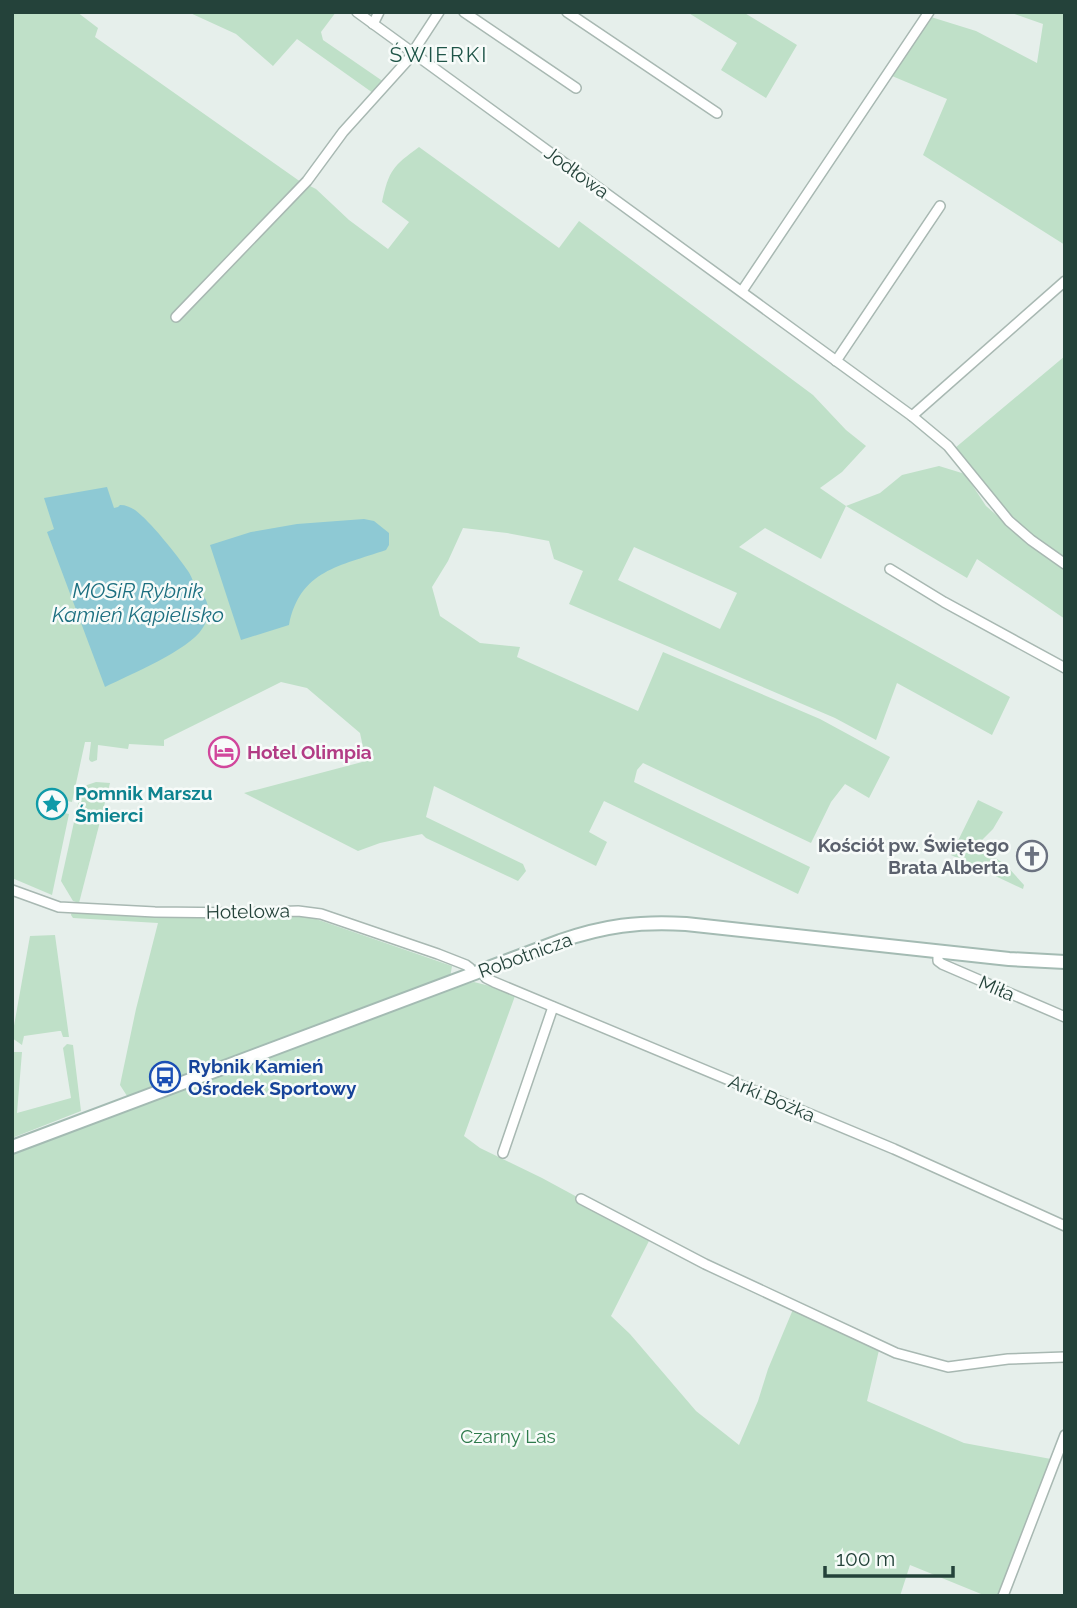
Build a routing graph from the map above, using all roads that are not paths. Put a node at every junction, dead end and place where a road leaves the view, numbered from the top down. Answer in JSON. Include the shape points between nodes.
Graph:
{"nodes":[{"id":1,"x":357,"y":12,"type":"edge"},
{"id":2,"x":379,"y":12,"type":"edge"},
{"id":3,"x":439,"y":12,"type":"edge"},
{"id":4,"x":464,"y":12,"type":"edge"},
{"id":5,"x":567,"y":12,"type":"edge"},
{"id":6,"x":929,"y":12,"type":"edge"},
{"id":7,"x":373,"y":24,"type":"junction"},
{"id":8,"x":412,"y":52,"type":"junction"},
{"id":9,"x":576,"y":88,"type":"dead end"},
{"id":10,"x":717,"y":113,"type":"dead end"},
{"id":11,"x":940,"y":206,"type":"dead end"},
{"id":12,"x":1065,"y":281,"type":"edge"},
{"id":13,"x":742,"y":291,"type":"junction"},
{"id":14,"x":176,"y":317,"type":"dead end"},
{"id":15,"x":836,"y":361,"type":"junction"},
{"id":16,"x":912,"y":416,"type":"junction"},
{"id":17,"x":1065,"y":564,"type":"edge"},
{"id":18,"x":890,"y":569,"type":"dead end"},
{"id":19,"x":1065,"y":668,"type":"edge"},
{"id":20,"x":12,"y":891,"type":"edge"},
{"id":21,"x":938,"y":952,"type":"junction"},
{"id":22,"x":1065,"y":961,"type":"edge"},
{"id":23,"x":477,"y":972,"type":"junction"},
{"id":24,"x":553,"y":1007,"type":"junction"},
{"id":25,"x":1065,"y":1017,"type":"edge"},
{"id":26,"x":12,"y":1147,"type":"edge"},
{"id":27,"x":503,"y":1153,"type":"dead end"},
{"id":28,"x":581,"y":1199,"type":"dead end"},
{"id":29,"x":1065,"y":1226,"type":"edge"},
{"id":30,"x":1065,"y":1357,"type":"edge"},
{"id":31,"x":1065,"y":1435,"type":"edge"},
{"id":32,"x":1003,"y":1596,"type":"edge"}],
"edges":[{"from":1,"to":7,"type":"street","name":"Jodłowa"},
{"from":2,"to":7,"type":"street"},
{"from":3,"to":8,"type":"street"},
{"from":4,"to":9,"type":"street"},
{"from":5,"to":10,"type":"street"},
{"from":6,"to":13,"type":"street"},
{"from":7,"to":8,"type":"street","name":"Jodłowa"},
{"from":8,"to":13,"type":"street","name":"Jodłowa"},
{"from":8,"to":14,"type":"street","via":[[307,181]]},
{"from":11,"to":15,"type":"street"},
{"from":12,"to":16,"type":"street"},
{"from":13,"to":15,"type":"street","name":"Jodłowa"},
{"from":15,"to":16,"type":"street","name":"Jodłowa"},
{"from":16,"to":17,"type":"street","name":"Jodłowa","via":[[948,446],[1009,520]]},
{"from":18,"to":19,"type":"street"},
{"from":20,"to":23,"type":"street","name":"Hotelowa","via":[[59,907],[321,914]]},
{"from":21,"to":22,"type":"street","name":"Robotnicza"},
{"from":21,"to":23,"type":"street","name":"Robotnicza","via":[[726,928],[624,924],[593,930]]},
{"from":21,"to":25,"type":"street","name":"Miła","via":[[942,964]]},
{"from":23,"to":24,"type":"street","name":"Arki Bożka"},
{"from":23,"to":26,"type":"street","name":"Robotnicza"},
{"from":24,"to":27,"type":"street"},
{"from":24,"to":29,"type":"street","name":"Arki Bożka","via":[[894,1149]]},
{"from":28,"to":30,"type":"street","via":[[705,1264],[896,1353],[948,1367]]},
{"from":31,"to":32,"type":"street"}]}
